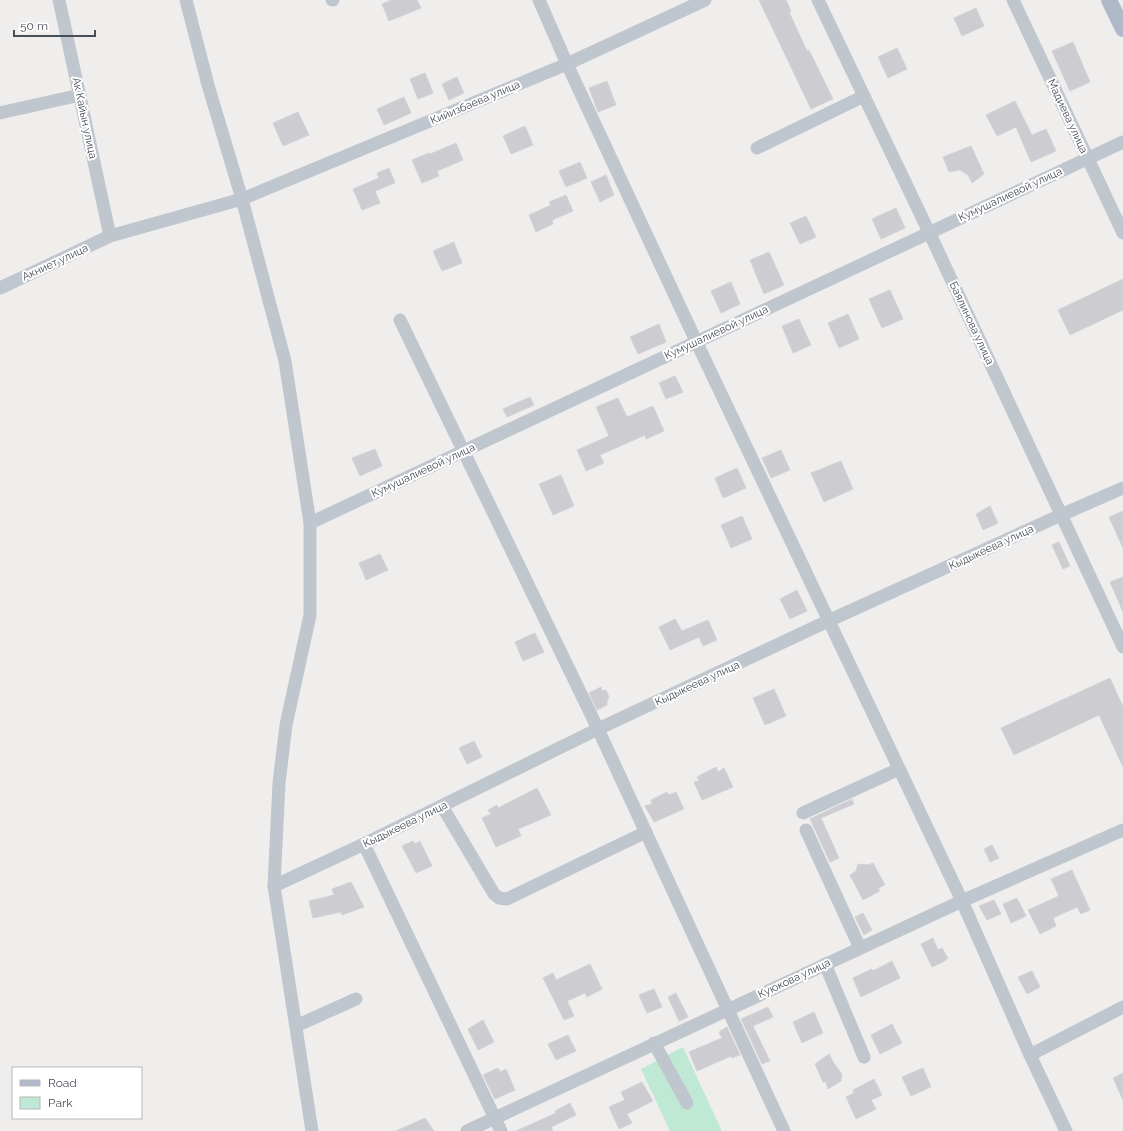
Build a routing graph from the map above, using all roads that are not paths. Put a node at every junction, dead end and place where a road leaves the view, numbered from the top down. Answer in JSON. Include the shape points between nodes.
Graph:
{"nodes":[{"id":1,"x":59,"y":0,"type":"edge"},
{"id":2,"x":186,"y":0,"type":"edge"},
{"id":3,"x":539,"y":0,"type":"edge"},
{"id":4,"x":705,"y":0,"type":"edge"},
{"id":5,"x":818,"y":0,"type":"edge"},
{"id":6,"x":1013,"y":0,"type":"edge"},
{"id":7,"x":1109,"y":0,"type":"edge"},
{"id":8,"x":1123,"y":29,"type":"edge"},
{"id":9,"x":567,"y":64,"type":"junction"},
{"id":10,"x":80,"y":95,"type":"junction"},
{"id":11,"x":864,"y":96,"type":"junction"},
{"id":12,"x":0,"y":113,"type":"edge"},
{"id":13,"x":1123,"y":142,"type":"edge"},
{"id":14,"x":757,"y":148,"type":"dead end"},
{"id":15,"x":1087,"y":158,"type":"junction"},
{"id":16,"x":242,"y":199,"type":"junction"},
{"id":17,"x":929,"y":232,"type":"junction"},
{"id":18,"x":1123,"y":232,"type":"edge"},
{"id":19,"x":110,"y":236,"type":"junction"},
{"id":20,"x":0,"y":288,"type":"edge"},
{"id":21,"x":400,"y":320,"type":"dead end"},
{"id":22,"x":696,"y":341,"type":"junction"},
{"id":23,"x":464,"y":451,"type":"junction"},
{"id":24,"x":1123,"y":488,"type":"edge"},
{"id":25,"x":1061,"y":515,"type":"junction"},
{"id":26,"x":310,"y":523,"type":"junction"},
{"id":27,"x":828,"y":621,"type":"junction"},
{"id":28,"x":1123,"y":647,"type":"edge"},
{"id":29,"x":598,"y":729,"type":"junction"},
{"id":30,"x":899,"y":769,"type":"junction"},
{"id":31,"x":442,"y":806,"type":"junction"},
{"id":32,"x":803,"y":813,"type":"dead end"},
{"id":33,"x":806,"y":830,"type":"dead end"},
{"id":34,"x":1123,"y":830,"type":"edge"},
{"id":35,"x":646,"y":832,"type":"junction"},
{"id":36,"x":364,"y":844,"type":"junction"},
{"id":37,"x":274,"y":886,"type":"junction"},
{"id":38,"x":962,"y":901,"type":"junction"},
{"id":39,"x":860,"y":948,"type":"junction"},
{"id":40,"x":824,"y":964,"type":"junction"},
{"id":41,"x":356,"y":999,"type":"dead end"},
{"id":42,"x":1123,"y":1007,"type":"edge"},
{"id":43,"x":728,"y":1009,"type":"junction"},
{"id":44,"x":296,"y":1026,"type":"junction"},
{"id":45,"x":654,"y":1043,"type":"junction"},
{"id":46,"x":1030,"y":1055,"type":"junction"},
{"id":47,"x":864,"y":1058,"type":"dead end"},
{"id":48,"x":687,"y":1103,"type":"dead end"},
{"id":49,"x":494,"y":1118,"type":"junction"},
{"id":50,"x":312,"y":1131,"type":"edge"},
{"id":51,"x":467,"y":1131,"type":"edge"},
{"id":52,"x":501,"y":1131,"type":"edge"},
{"id":53,"x":784,"y":1131,"type":"edge"},
{"id":54,"x":1066,"y":1131,"type":"edge"}],
"edges":[{"from":1,"to":10,"type":"street","name":"Ак Кайын улица"},
{"from":2,"to":16,"type":"street"},
{"from":3,"to":9,"type":"street"},
{"from":4,"to":9,"type":"street","name":"Кийизбаева улица"},
{"from":5,"to":11,"type":"street","name":"Баялинова улица"},
{"from":6,"to":15,"type":"street","name":"Мадиева улица"},
{"from":7,"to":8,"type":"main road"},
{"from":9,"to":16,"type":"street","name":"Кийизбаева улица"},
{"from":9,"to":22,"type":"street"},
{"from":10,"to":12,"type":"street"},
{"from":10,"to":19,"type":"street","name":"Ак Кайын улица"},
{"from":11,"to":14,"type":"street"},
{"from":11,"to":17,"type":"street","name":"Баялинова улица"},
{"from":13,"to":15,"type":"street","name":"Кумушалиевой улица"},
{"from":15,"to":17,"type":"street","name":"Кумушалиевой улица"},
{"from":15,"to":18,"type":"street","name":"Мадиева улица"},
{"from":16,"to":19,"type":"street","name":"Кийизбаева улица"},
{"from":16,"to":26,"type":"street","via":[[285,361]]},
{"from":17,"to":22,"type":"street","name":"Кумушалиевой улица"},
{"from":17,"to":25,"type":"street","name":"Баялинова улица"},
{"from":19,"to":20,"type":"street","name":"Акниет улица"},
{"from":21,"to":23,"type":"street"},
{"from":22,"to":23,"type":"street","name":"Кумушалиевой улица"},
{"from":22,"to":27,"type":"street"},
{"from":23,"to":26,"type":"street","name":"Кумушалиевой улица"},
{"from":23,"to":29,"type":"street"},
{"from":24,"to":25,"type":"street","name":"Кыдыкеева улица"},
{"from":25,"to":27,"type":"street","name":"Кыдыкеева улица"},
{"from":25,"to":28,"type":"street","name":"Баялинова улица"},
{"from":26,"to":37,"type":"street","via":[[310,615],[286,725],[279,783]]},
{"from":27,"to":29,"type":"street","name":"Кыдыкеева улица"},
{"from":27,"to":30,"type":"street"},
{"from":29,"to":31,"type":"street","name":"Кыдыкеева улица"},
{"from":29,"to":35,"type":"street"},
{"from":30,"to":32,"type":"street"},
{"from":30,"to":38,"type":"street"},
{"from":31,"to":35,"type":"street","via":[[494,894],[506,899]]},
{"from":31,"to":36,"type":"street","name":"Кыдыкеева улица"},
{"from":33,"to":39,"type":"street"},
{"from":34,"to":38,"type":"street","name":"Куюкова улица"},
{"from":35,"to":43,"type":"street"},
{"from":36,"to":37,"type":"street","name":"Кыдыкеева улица"},
{"from":36,"to":49,"type":"street"},
{"from":37,"to":44,"type":"street"},
{"from":38,"to":39,"type":"street","name":"Куюкова улица"},
{"from":38,"to":46,"type":"street"},
{"from":39,"to":40,"type":"street","name":"Куюкова улица"},
{"from":40,"to":43,"type":"street","name":"Куюкова улица"},
{"from":40,"to":47,"type":"street"},
{"from":41,"to":44,"type":"street"},
{"from":42,"to":46,"type":"street"},
{"from":43,"to":45,"type":"street","name":"Куюкова улица"},
{"from":43,"to":53,"type":"street"},
{"from":44,"to":50,"type":"street"},
{"from":45,"to":48,"type":"street"},
{"from":45,"to":49,"type":"street","name":"Куюкова улица"},
{"from":46,"to":54,"type":"street"},
{"from":49,"to":51,"type":"street","name":"Куюкова улица"},
{"from":49,"to":52,"type":"street"}]}
